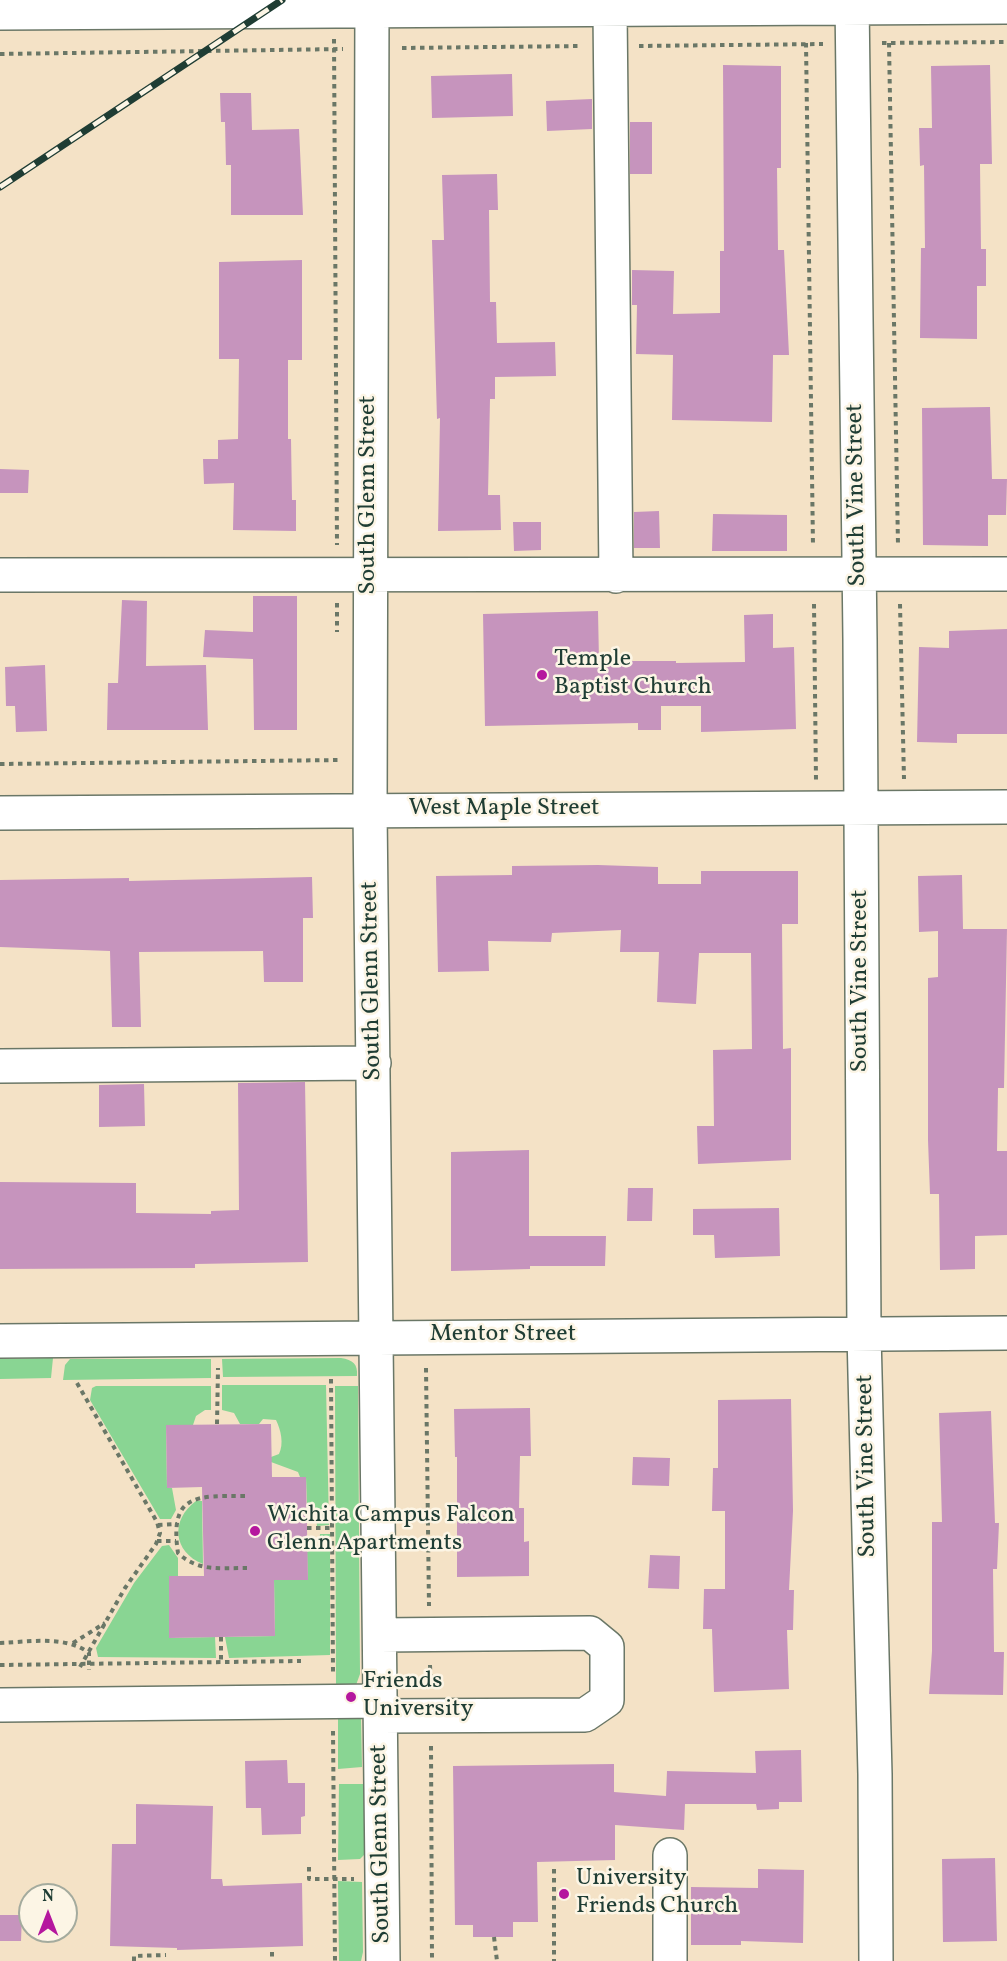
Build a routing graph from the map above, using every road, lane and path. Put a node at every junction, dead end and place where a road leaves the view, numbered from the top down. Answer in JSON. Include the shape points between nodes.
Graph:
{"nodes":[{"id":1,"x":852,"y":4,"type":"edge"},
{"id":2,"x":142,"y":6,"type":"edge"},
{"id":3,"x":371,"y":6,"type":"edge"},
{"id":4,"x":1007,"y":7,"type":"edge"},
{"id":5,"x":888,"y":8,"type":"junction"},
{"id":6,"x":805,"y":9,"type":"junction"},
{"id":7,"x":610,"y":11,"type":"junction"},
{"id":8,"x":0,"y":13,"type":"edge"},
{"id":9,"x":336,"y":13,"type":"junction"},
{"id":10,"x":1007,"y":42,"type":"edge"},
{"id":11,"x":852,"y":43,"type":"junction"},
{"id":12,"x":889,"y":43,"type":"junction"},
{"id":13,"x":806,"y":44,"type":"junction"},
{"id":14,"x":610,"y":46,"type":"junction"},
{"id":15,"x":334,"y":49,"type":"junction"},
{"id":16,"x":370,"y":49,"type":"junction"},
{"id":17,"x":0,"y":54,"type":"edge"},
{"id":18,"x":1007,"y":574,"type":"edge"},
{"id":19,"x":0,"y":575,"type":"edge"},
{"id":20,"x":337,"y":575,"type":"junction"},
{"id":21,"x":370,"y":575,"type":"junction"},
{"id":22,"x":616,"y":576,"type":"junction"},
{"id":23,"x":813,"y":576,"type":"junction"},
{"id":24,"x":859,"y":576,"type":"junction"},
{"id":25,"x":899,"y":576,"type":"junction"},
{"id":26,"x":337,"y":633,"type":"dead end"},
{"id":27,"x":338,"y":749,"type":"dead end"},
{"id":28,"x":338,"y":760,"type":"junction"},
{"id":29,"x":370,"y":760,"type":"junction"},
{"id":30,"x":0,"y":764,"type":"edge"},
{"id":31,"x":861,"y":807,"type":"junction"},
{"id":32,"x":904,"y":807,"type":"junction"},
{"id":33,"x":1007,"y":807,"type":"edge"},
{"id":34,"x":817,"y":808,"type":"junction"},
{"id":35,"x":370,"y":811,"type":"junction"},
{"id":36,"x":0,"y":813,"type":"edge"},
{"id":37,"x":374,"y":1062,"type":"junction"},
{"id":38,"x":0,"y":1066,"type":"edge"},
{"id":39,"x":1007,"y":1333,"type":"edge"},
{"id":40,"x":864,"y":1334,"type":"junction"},
{"id":41,"x":378,"y":1337,"type":"junction"},
{"id":42,"x":0,"y":1341,"type":"edge"},
{"id":43,"x":218,"y":1359,"type":"dead end"},
{"id":44,"x":77,"y":1383,"type":"dead end"},
{"id":45,"x":217,"y":1425,"type":"dead end"},
{"id":46,"x":245,"y":1496,"type":"dead end"},
{"id":47,"x":177,"y":1524,"type":"junction"},
{"id":48,"x":158,"y":1525,"type":"junction"},
{"id":49,"x":307,"y":1528,"type":"dead end"},
{"id":50,"x":332,"y":1528,"type":"dead end"},
{"id":51,"x":157,"y":1541,"type":"junction"},
{"id":52,"x":176,"y":1541,"type":"junction"},
{"id":53,"x":247,"y":1568,"type":"dead end"},
{"id":54,"x":106,"y":1622,"type":"junction"},
{"id":55,"x":380,"y":1635,"type":"junction"},
{"id":56,"x":221,"y":1637,"type":"dead end"},
{"id":57,"x":0,"y":1643,"type":"edge"},
{"id":58,"x":72,"y":1643,"type":"junction"},
{"id":59,"x":89,"y":1653,"type":"junction"},
{"id":60,"x":301,"y":1661,"type":"dead end"},
{"id":61,"x":221,"y":1662,"type":"junction"},
{"id":62,"x":89,"y":1664,"type":"junction"},
{"id":63,"x":0,"y":1665,"type":"edge"},
{"id":64,"x":81,"y":1665,"type":"junction"},
{"id":65,"x":89,"y":1670,"type":"dead end"},
{"id":66,"x":2,"y":1705,"type":"dead end"},
{"id":67,"x":381,"y":1709,"type":"junction"},
{"id":68,"x":670,"y":1855,"type":"dead end"},
{"id":69,"x":309,"y":1867,"type":"dead end"},
{"id":70,"x":554,"y":1869,"type":"dead end"},
{"id":71,"x":363,"y":1879,"type":"dead end"},
{"id":72,"x":495,"y":1937,"type":"dead end"},
{"id":73,"x":272,"y":1952,"type":"dead end"},
{"id":74,"x":166,"y":1955,"type":"dead end"},
{"id":75,"x":134,"y":1961,"type":"edge"},
{"id":76,"x":272,"y":1961,"type":"edge"},
{"id":77,"x":383,"y":1961,"type":"edge"},
{"id":78,"x":497,"y":1961,"type":"edge"},
{"id":79,"x":554,"y":1961,"type":"edge"},
{"id":80,"x":670,"y":1961,"type":"edge"},
{"id":81,"x":876,"y":1961,"type":"edge"}],
"edges":[{"from":1,"to":5,"type":"street"},
{"from":1,"to":6,"type":"street"},
{"from":1,"to":11,"type":"street","name":"South Vine Street"},
{"from":2,"to":8,"type":"street"},
{"from":2,"to":9,"type":"street"},
{"from":3,"to":7,"type":"street"},
{"from":3,"to":9,"type":"street"},
{"from":3,"to":16,"type":"street","name":"South Glenn Street"},
{"from":4,"to":5,"type":"street"},
{"from":5,"to":12,"type":"path"},
{"from":6,"to":7,"type":"street"},
{"from":6,"to":13,"type":"path"},
{"from":7,"to":14,"type":"street"},
{"from":9,"to":15,"type":"path"},
{"from":10,"to":12,"type":"path"},
{"from":11,"to":12,"type":"path"},
{"from":11,"to":13,"type":"path"},
{"from":11,"to":24,"type":"street","name":"South Vine Street"},
{"from":12,"to":25,"type":"path"},
{"from":13,"to":14,"type":"path"},
{"from":13,"to":23,"type":"path"},
{"from":14,"to":16,"type":"path"},
{"from":14,"to":22,"type":"street"},
{"from":15,"to":16,"type":"path"},
{"from":15,"to":17,"type":"path"},
{"from":15,"to":20,"type":"path"},
{"from":16,"to":21,"type":"street","name":"South Glenn Street"},
{"from":18,"to":25,"type":"street"},
{"from":19,"to":20,"type":"street"},
{"from":20,"to":21,"type":"street"},
{"from":20,"to":26,"type":"path"},
{"from":21,"to":22,"type":"street"},
{"from":21,"to":29,"type":"street","name":"South Glenn Street"},
{"from":22,"to":23,"type":"street"},
{"from":23,"to":24,"type":"street"},
{"from":23,"to":34,"type":"path"},
{"from":24,"to":25,"type":"street"},
{"from":24,"to":31,"type":"street","name":"South Vine Street"},
{"from":25,"to":32,"type":"path"},
{"from":27,"to":28,"type":"path"},
{"from":28,"to":29,"type":"path"},
{"from":28,"to":30,"type":"path"},
{"from":29,"to":35,"type":"street","name":"South Glenn Street"},
{"from":31,"to":32,"type":"street","name":"West Maple Street"},
{"from":31,"to":34,"type":"street","name":"West Maple Street"},
{"from":31,"to":40,"type":"street","name":"South Vine Street"},
{"from":32,"to":33,"type":"street","name":"West Maple Street"},
{"from":34,"to":35,"type":"street","name":"West Maple Street"},
{"from":35,"to":36,"type":"street","name":"West Maple Street"},
{"from":35,"to":37,"type":"street","name":"South Glenn Street"},
{"from":37,"to":38,"type":"street"},
{"from":37,"to":41,"type":"street","name":"South Glenn Street"},
{"from":39,"to":40,"type":"street","name":"Mentor Street"},
{"from":40,"to":41,"type":"street","name":"Mentor Street"},
{"from":40,"to":81,"type":"street","name":"South Vine Street"},
{"from":41,"to":42,"type":"street","name":"Mentor Street"},
{"from":41,"to":55,"type":"street","name":"South Glenn Street"},
{"from":43,"to":45,"type":"path"},
{"from":44,"to":48,"type":"path"},
{"from":46,"to":47,"type":"path","via":[[203,1496],[190,1500],[178,1512]]},
{"from":47,"to":48,"type":"path"},
{"from":47,"to":52,"type":"path"},
{"from":48,"to":51,"type":"path"},
{"from":49,"to":50,"type":"path"},
{"from":51,"to":52,"type":"path"},
{"from":51,"to":54,"type":"path"},
{"from":52,"to":53,"type":"path","via":[[178,1553],[192,1564],[203,1568]]},
{"from":54,"to":58,"type":"path"},
{"from":54,"to":59,"type":"path"},
{"from":55,"to":67,"type":"street","name":"South Glenn Street"},
{"from":55,"to":67,"type":"street","via":[[590,1633],[607,1647],[607,1700],[585,1715]]},
{"from":56,"to":61,"type":"path"},
{"from":57,"to":58,"type":"path"},
{"from":58,"to":59,"type":"path"},
{"from":59,"to":62,"type":"path"},
{"from":59,"to":64,"type":"path"},
{"from":60,"to":61,"type":"path"},
{"from":61,"to":62,"type":"path"},
{"from":62,"to":64,"type":"path"},
{"from":62,"to":65,"type":"path"},
{"from":63,"to":64,"type":"path"},
{"from":66,"to":67,"type":"street"},
{"from":67,"to":77,"type":"street","name":"South Glenn Street"},
{"from":68,"to":80,"type":"street"},
{"from":69,"to":71,"type":"path","via":[[309,1879]]},
{"from":70,"to":79,"type":"path"},
{"from":72,"to":78,"type":"path"},
{"from":73,"to":76,"type":"path"},
{"from":74,"to":75,"type":"path","via":[[134,1956]]}]}
